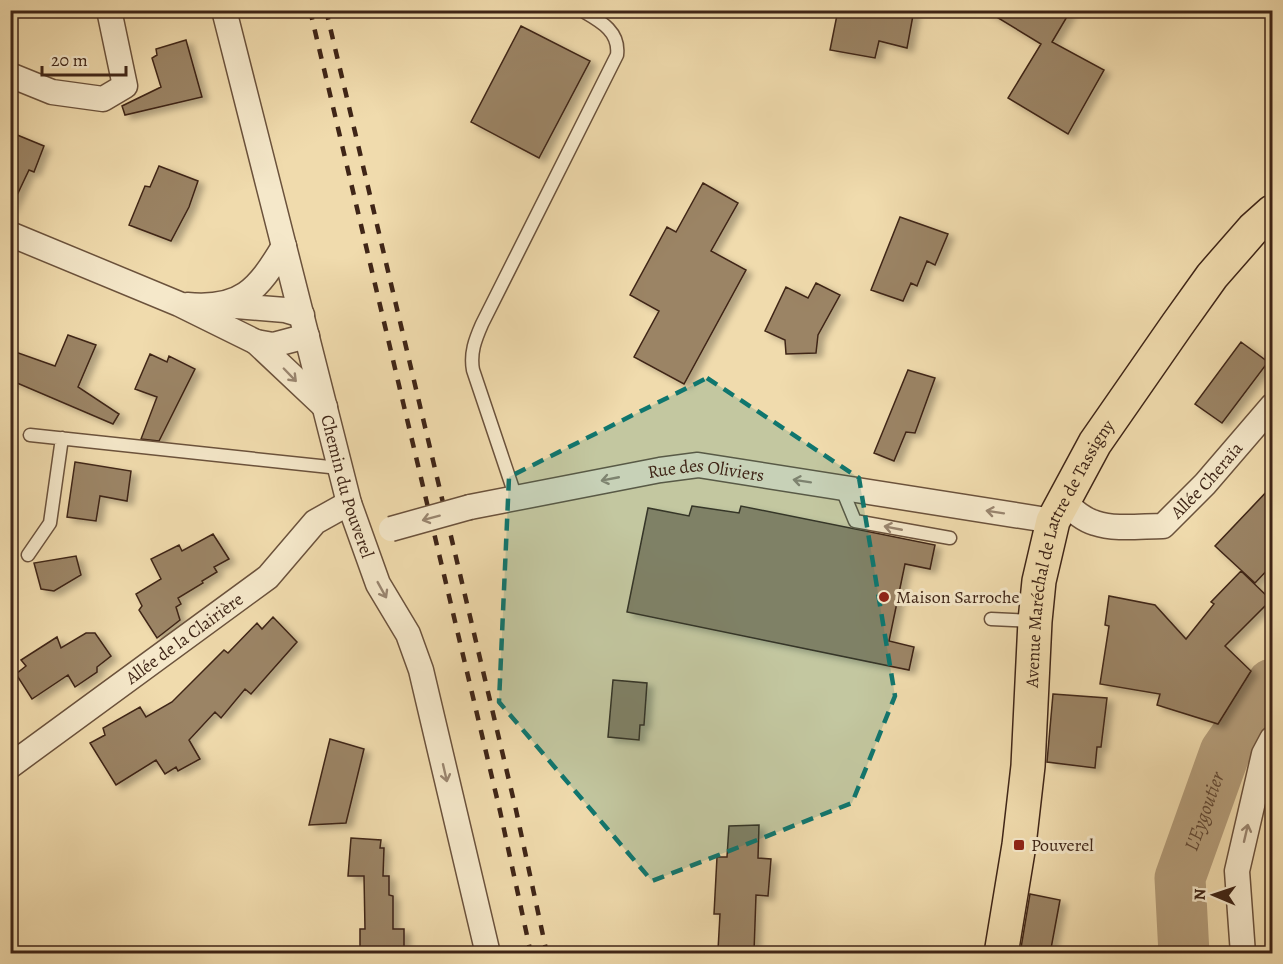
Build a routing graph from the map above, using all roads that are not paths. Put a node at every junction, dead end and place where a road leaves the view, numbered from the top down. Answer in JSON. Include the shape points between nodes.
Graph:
{"nodes":[{"id":1,"x":109,"y":10,"type":"edge"},
{"id":2,"x":224,"y":10,"type":"edge"},
{"id":3,"x":581,"y":10,"type":"edge"},
{"id":4,"x":10,"y":75,"type":"edge"},
{"id":5,"x":1272,"y":212,"type":"edge"},
{"id":6,"x":10,"y":234,"type":"edge"},
{"id":7,"x":284,"y":246,"type":"junction"},
{"id":8,"x":179,"y":304,"type":"junction"},
{"id":9,"x":224,"y":305,"type":"junction"},
{"id":10,"x":304,"y":326,"type":"junction"},
{"id":11,"x":256,"y":342,"type":"junction"},
{"id":12,"x":1272,"y":406,"type":"edge"},
{"id":13,"x":325,"y":407,"type":"junction"},
{"id":14,"x":30,"y":435,"type":"dead end"},
{"id":15,"x":62,"y":438,"type":"junction"},
{"id":16,"x":339,"y":468,"type":"junction"},
{"id":17,"x":841,"y":487,"type":"junction"},
{"id":18,"x":516,"y":498,"type":"junction"},
{"id":19,"x":349,"y":503,"type":"junction"},
{"id":20,"x":1058,"y":511,"type":"junction"},
{"id":21,"x":362,"y":536,"type":"junction"},
{"id":22,"x":950,"y":538,"type":"dead end"},
{"id":23,"x":28,"y":555,"type":"dead end"},
{"id":24,"x":991,"y":619,"type":"dead end"},
{"id":25,"x":1035,"y":621,"type":"junction"},
{"id":26,"x":1272,"y":739,"type":"edge"},
{"id":27,"x":10,"y":766,"type":"edge"},
{"id":28,"x":488,"y":954,"type":"edge"},
{"id":29,"x":1001,"y":954,"type":"edge"},
{"id":30,"x":1243,"y":954,"type":"edge"}],
"edges":[{"from":1,"to":4,"type":"street","via":[[125,86],[103,99],[52,92]]},
{"from":2,"to":7,"type":"street","name":"Chemin du Pouverel"},
{"from":3,"to":18,"type":"lane","via":[[615,36],[617,55],[482,324],[471,359]]},
{"from":5,"to":20,"type":"main road","name":"Avenue Maréchal de Lattre de Tassigny","via":[[1212,276],[1095,443]]},
{"from":6,"to":8,"type":"street"},
{"from":7,"to":9,"type":"street","via":[[255,288]]},
{"from":7,"to":10,"type":"street","name":"Chemin du Pouverel"},
{"from":8,"to":9,"type":"street"},
{"from":8,"to":11,"type":"street"},
{"from":9,"to":10,"type":"street","via":[[285,309]]},
{"from":10,"to":11,"type":"street","via":[[273,345]]},
{"from":10,"to":13,"type":"street","name":"Chemin du Pouverel"},
{"from":11,"to":13,"type":"street","one_way":true},
{"from":12,"to":20,"type":"street","name":"Allée Cheraïa","via":[[1163,526],[1095,523],[1077,514]]},
{"from":13,"to":16,"type":"street","name":"Chemin du Pouverel"},
{"from":14,"to":15,"type":"lane"},
{"from":15,"to":16,"type":"lane"},
{"from":15,"to":23,"type":"lane","via":[[50,523]]},
{"from":16,"to":19,"type":"street","name":"Chemin du Pouverel"},
{"from":17,"to":18,"type":"street","name":"Rue des Oliviers","one_way":true,"via":[[698,465]]},
{"from":20,"to":17,"type":"street","name":"Rue des Oliviers","one_way":true},
{"from":22,"to":17,"type":"lane","one_way":true,"via":[[855,520]]},
{"from":18,"to":21,"type":"street","name":"Rue des Oliviers","one_way":true,"bridge":true},
{"from":19,"to":21,"type":"street","name":"Chemin du Pouverel"},
{"from":19,"to":27,"type":"street","name":"Allée de la Clairière","via":[[315,522],[268,578]]},
{"from":20,"to":25,"type":"main road","name":"Avenue Maréchal de Lattre de Tassigny","via":[[1039,581]]},
{"from":21,"to":28,"type":"street","name":"Chemin du Pouverel","one_way":true,"via":[[378,584],[408,634],[420,670]]},
{"from":24,"to":25,"type":"lane"},
{"from":25,"to":29,"type":"main road","name":"Avenue Maréchal de Lattre de Tassigny","via":[[1028,766]]},
{"from":30,"to":26,"type":"street","one_way":true,"via":[[1237,871],[1264,754]]}]}
